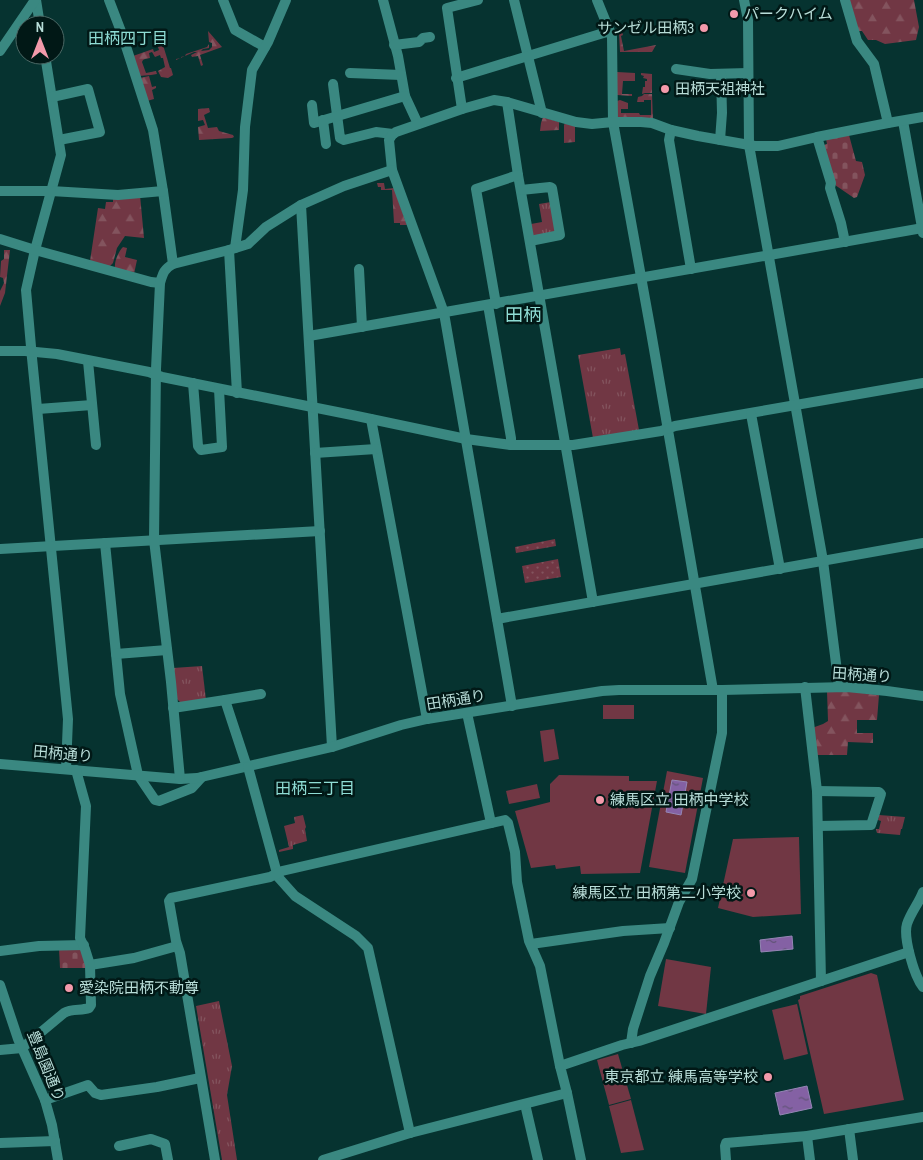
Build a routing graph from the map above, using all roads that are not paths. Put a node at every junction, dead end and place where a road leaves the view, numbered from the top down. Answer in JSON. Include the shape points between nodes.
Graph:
{"nodes":[{"id":1,"x":36,"y":0,"type":"edge"},
{"id":2,"x":108,"y":0,"type":"edge"},
{"id":3,"x":224,"y":0,"type":"edge"},
{"id":4,"x":286,"y":0,"type":"edge"},
{"id":5,"x":383,"y":0,"type":"edge"},
{"id":6,"x":478,"y":0,"type":"edge"},
{"id":7,"x":514,"y":0,"type":"edge"},
{"id":8,"x":597,"y":0,"type":"edge"},
{"id":9,"x":744,"y":0,"type":"edge"},
{"id":10,"x":845,"y":0,"type":"edge"},
{"id":11,"x":38,"y":15,"type":"edge"},
{"id":12,"x":610,"y":31,"type":"junction"},
{"id":13,"x":430,"y":37,"type":"dead end"},
{"id":14,"x":394,"y":44,"type":"junction"},
{"id":15,"x":265,"y":47,"type":"junction"},
{"id":16,"x":0,"y":51,"type":"edge"},
{"id":17,"x":528,"y":56,"type":"junction"},
{"id":18,"x":47,"y":65,"type":"edge"},
{"id":19,"x":676,"y":69,"type":"dead end"},
{"id":20,"x":748,"y":73,"type":"junction"},
{"id":21,"x":350,"y":74,"type":"dead end"},
{"id":22,"x":721,"y":74,"type":"junction"},
{"id":23,"x":401,"y":75,"type":"junction"},
{"id":24,"x":456,"y":78,"type":"junction"},
{"id":25,"x":333,"y":84,"type":"dead end"},
{"id":26,"x":405,"y":96,"type":"junction"},
{"id":27,"x":52,"y":97,"type":"junction"},
{"id":28,"x":507,"y":102,"type":"junction"},
{"id":29,"x":312,"y":105,"type":"dead end"},
{"id":30,"x":462,"y":109,"type":"junction"},
{"id":31,"x":542,"y":112,"type":"junction"},
{"id":32,"x":337,"y":116,"type":"junction"},
{"id":33,"x":923,"y":117,"type":"edge"},
{"id":34,"x":323,"y":120,"type":"junction"},
{"id":35,"x":903,"y":121,"type":"junction"},
{"id":36,"x":613,"y":122,"type":"junction"},
{"id":37,"x":888,"y":123,"type":"junction"},
{"id":38,"x":418,"y":124,"type":"junction"},
{"id":39,"x":671,"y":130,"type":"junction"},
{"id":40,"x":393,"y":134,"type":"junction"},
{"id":41,"x":817,"y":137,"type":"junction"},
{"id":42,"x":59,"y":140,"type":"junction"},
{"id":43,"x":720,"y":140,"type":"junction"},
{"id":44,"x":326,"y":144,"type":"dead end"},
{"id":45,"x":749,"y":144,"type":"junction"},
{"id":46,"x":392,"y":170,"type":"junction"},
{"id":47,"x":518,"y":175,"type":"junction"},
{"id":48,"x":521,"y":190,"type":"junction"},
{"id":49,"x":0,"y":191,"type":"edge"},
{"id":50,"x":51,"y":191,"type":"junction"},
{"id":51,"x":164,"y":191,"type":"junction"},
{"id":52,"x":301,"y":205,"type":"junction"},
{"id":53,"x":923,"y":230,"type":"edge"},
{"id":54,"x":0,"y":239,"type":"edge"},
{"id":55,"x":530,"y":242,"type":"junction"},
{"id":56,"x":845,"y":242,"type":"junction"},
{"id":57,"x":232,"y":249,"type":"junction"},
{"id":58,"x":35,"y":250,"type":"junction"},
{"id":59,"x":768,"y":256,"type":"junction"},
{"id":60,"x":174,"y":264,"type":"junction"},
{"id":61,"x":359,"y":269,"type":"dead end"},
{"id":62,"x":691,"y":269,"type":"junction"},
{"id":63,"x":641,"y":278,"type":"junction"},
{"id":64,"x":160,"y":283,"type":"junction"},
{"id":65,"x":539,"y":296,"type":"junction"},
{"id":66,"x":492,"y":304,"type":"junction"},
{"id":67,"x":444,"y":313,"type":"junction"},
{"id":68,"x":362,"y":327,"type":"junction"},
{"id":69,"x":309,"y":336,"type":"junction"},
{"id":70,"x":0,"y":351,"type":"edge"},
{"id":71,"x":32,"y":352,"type":"junction"},
{"id":72,"x":88,"y":361,"type":"junction"},
{"id":73,"x":156,"y":375,"type":"junction"},
{"id":74,"x":193,"y":383,"type":"junction"},
{"id":75,"x":923,"y":383,"type":"edge"},
{"id":76,"x":219,"y":389,"type":"junction"},
{"id":77,"x":237,"y":393,"type":"junction"},
{"id":78,"x":92,"y":405,"type":"junction"},
{"id":79,"x":795,"y":406,"type":"junction"},
{"id":80,"x":313,"y":407,"type":"junction"},
{"id":81,"x":38,"y":409,"type":"junction"},
{"id":82,"x":752,"y":414,"type":"junction"},
{"id":83,"x":370,"y":419,"type":"junction"},
{"id":84,"x":668,"y":429,"type":"junction"},
{"id":85,"x":466,"y":439,"type":"junction"},
{"id":86,"x":96,"y":445,"type":"dead end"},
{"id":87,"x":511,"y":445,"type":"junction"},
{"id":88,"x":566,"y":445,"type":"junction"},
{"id":89,"x":376,"y":449,"type":"junction"},
{"id":90,"x":315,"y":453,"type":"junction"},
{"id":91,"x":320,"y":531,"type":"junction"},
{"id":92,"x":154,"y":540,"type":"junction"},
{"id":93,"x":104,"y":543,"type":"junction"},
{"id":94,"x":923,"y":543,"type":"edge"},
{"id":95,"x":51,"y":546,"type":"junction"},
{"id":96,"x":0,"y":549,"type":"edge"},
{"id":97,"x":823,"y":561,"type":"junction"},
{"id":98,"x":780,"y":569,"type":"junction"},
{"id":99,"x":695,"y":584,"type":"junction"},
{"id":100,"x":593,"y":602,"type":"junction"},
{"id":101,"x":497,"y":619,"type":"junction"},
{"id":102,"x":166,"y":650,"type":"junction"},
{"id":103,"x":116,"y":654,"type":"junction"},
{"id":104,"x":839,"y":686,"type":"junction"},
{"id":105,"x":805,"y":687,"type":"junction"},
{"id":106,"x":718,"y":690,"type":"junction"},
{"id":107,"x":261,"y":694,"type":"dead end"},
{"id":108,"x":923,"y":696,"type":"edge"},
{"id":109,"x":225,"y":700,"type":"junction"},
{"id":110,"x":512,"y":706,"type":"junction"},
{"id":111,"x":173,"y":708,"type":"junction"},
{"id":112,"x":467,"y":713,"type":"junction"},
{"id":113,"x":427,"y":719,"type":"junction"},
{"id":114,"x":332,"y":748,"type":"junction"},
{"id":115,"x":0,"y":764,"type":"edge"},
{"id":116,"x":247,"y":767,"type":"junction"},
{"id":117,"x":71,"y":769,"type":"junction"},
{"id":118,"x":138,"y":775,"type":"junction"},
{"id":119,"x":202,"y":777,"type":"junction"},
{"id":120,"x":180,"y":779,"type":"junction"},
{"id":121,"x":817,"y":791,"type":"junction"},
{"id":122,"x":491,"y":823,"type":"junction"},
{"id":123,"x":818,"y":826,"type":"junction"},
{"id":124,"x":277,"y":873,"type":"junction"},
{"id":125,"x":923,"y":892,"type":"edge"},
{"id":126,"x":918,"y":911,"type":"edge"},
{"id":127,"x":670,"y":928,"type":"junction"},
{"id":128,"x":531,"y":944,"type":"junction"},
{"id":129,"x":84,"y":945,"type":"junction"},
{"id":130,"x":177,"y":946,"type":"junction"},
{"id":131,"x":0,"y":950,"type":"edge"},
{"id":132,"x":909,"y":952,"type":"junction"},
{"id":133,"x":90,"y":965,"type":"junction"},
{"id":134,"x":821,"y":981,"type":"junction"},
{"id":135,"x":0,"y":984,"type":"edge"},
{"id":136,"x":923,"y":987,"type":"edge"},
{"id":137,"x":631,"y":1043,"type":"junction"},
{"id":138,"x":22,"y":1048,"type":"junction"},
{"id":139,"x":0,"y":1050,"type":"edge"},
{"id":140,"x":560,"y":1066,"type":"junction"},
{"id":141,"x":200,"y":1078,"type":"junction"},
{"id":142,"x":567,"y":1093,"type":"junction"},
{"id":143,"x":45,"y":1100,"type":"junction"},
{"id":144,"x":525,"y":1104,"type":"junction"},
{"id":145,"x":923,"y":1118,"type":"edge"},
{"id":146,"x":849,"y":1129,"type":"junction"},
{"id":147,"x":410,"y":1133,"type":"junction"},
{"id":148,"x":806,"y":1136,"type":"junction"},
{"id":149,"x":55,"y":1141,"type":"junction"},
{"id":150,"x":0,"y":1143,"type":"edge"},
{"id":151,"x":118,"y":1146,"type":"dead end"},
{"id":152,"x":58,"y":1160,"type":"edge"},
{"id":153,"x":168,"y":1160,"type":"edge"},
{"id":154,"x":215,"y":1160,"type":"edge"},
{"id":155,"x":323,"y":1160,"type":"edge"},
{"id":156,"x":538,"y":1160,"type":"edge"},
{"id":157,"x":581,"y":1160,"type":"edge"},
{"id":158,"x":726,"y":1160,"type":"edge"},
{"id":159,"x":810,"y":1160,"type":"edge"},
{"id":160,"x":853,"y":1160,"type":"edge"}],
"edges":[{"from":1,"to":11,"type":"street"},
{"from":1,"to":16,"type":"street"},
{"from":2,"to":51,"type":"street","via":[[153,130]]},
{"from":3,"to":15,"type":"street","via":[[235,30]]},
{"from":4,"to":15,"type":"street"},
{"from":5,"to":14,"type":"street"},
{"from":6,"to":24,"type":"street","via":[[447,8]]},
{"from":7,"to":17,"type":"street"},
{"from":8,"to":12,"type":"street"},
{"from":9,"to":20,"type":"street","via":[[748,20]]},
{"from":10,"to":37,"type":"street","via":[[857,41],[874,64]]},
{"from":12,"to":17,"type":"street"},
{"from":12,"to":36,"type":"street"},
{"from":13,"to":14,"type":"street","via":[[419,42]]},
{"from":14,"to":23,"type":"street"},
{"from":15,"to":57,"type":"street","via":[[252,67],[250,78],[243,190]]},
{"from":17,"to":24,"type":"street"},
{"from":17,"to":31,"type":"street"},
{"from":18,"to":27,"type":"street"},
{"from":19,"to":22,"type":"street"},
{"from":20,"to":22,"type":"street"},
{"from":20,"to":45,"type":"street"},
{"from":21,"to":23,"type":"street"},
{"from":22,"to":43,"type":"street"},
{"from":23,"to":26,"type":"street"},
{"from":24,"to":30,"type":"street"},
{"from":25,"to":32,"type":"street"},
{"from":26,"to":32,"type":"street"},
{"from":26,"to":38,"type":"street"},
{"from":27,"to":42,"type":"street"},
{"from":27,"to":42,"type":"street","via":[[88,89],[100,132]]},
{"from":28,"to":30,"type":"street","via":[[494,100]]},
{"from":28,"to":31,"type":"street"},
{"from":28,"to":47,"type":"street"},
{"from":29,"to":34,"type":"street","via":[[314,123]]},
{"from":30,"to":38,"type":"street"},
{"from":31,"to":36,"type":"street","via":[[585,124]]},
{"from":32,"to":34,"type":"street"},
{"from":32,"to":40,"type":"street","via":[[340,138],[344,140],[376,132]]},
{"from":33,"to":35,"type":"street"},
{"from":34,"to":44,"type":"street"},
{"from":35,"to":37,"type":"street"},
{"from":35,"to":53,"type":"street"},
{"from":36,"to":39,"type":"street","via":[[652,123]]},
{"from":36,"to":63,"type":"street"},
{"from":37,"to":41,"type":"street"},
{"from":38,"to":40,"type":"street"},
{"from":39,"to":43,"type":"street"},
{"from":39,"to":62,"type":"street","via":[[669,140]]},
{"from":40,"to":46,"type":"street","via":[[389,140]]},
{"from":41,"to":45,"type":"street","via":[[778,146]]},
{"from":41,"to":56,"type":"street"},
{"from":42,"to":50,"type":"street","via":[[61,155]]},
{"from":43,"to":45,"type":"street"},
{"from":45,"to":59,"type":"street"},
{"from":46,"to":52,"type":"street"},
{"from":46,"to":67,"type":"street"},
{"from":47,"to":48,"type":"street"},
{"from":47,"to":66,"type":"street","via":[[476,189]]},
{"from":48,"to":55,"type":"street"},
{"from":48,"to":55,"type":"street","via":[[552,188],[560,235]]},
{"from":49,"to":50,"type":"street"},
{"from":50,"to":51,"type":"street","via":[[118,195]]},
{"from":50,"to":58,"type":"street"},
{"from":51,"to":60,"type":"street"},
{"from":52,"to":57,"type":"street","via":[[266,227],[248,244]]},
{"from":52,"to":69,"type":"street"},
{"from":53,"to":56,"type":"street"},
{"from":54,"to":58,"type":"street"},
{"from":55,"to":65,"type":"street"},
{"from":56,"to":59,"type":"street"},
{"from":57,"to":60,"type":"street"},
{"from":57,"to":77,"type":"street"},
{"from":58,"to":64,"type":"street"},
{"from":58,"to":71,"type":"street","via":[[26,290]]},
{"from":59,"to":62,"type":"street"},
{"from":59,"to":79,"type":"street"},
{"from":60,"to":64,"type":"street","via":[[167,267]]},
{"from":61,"to":68,"type":"street"},
{"from":62,"to":63,"type":"street"},
{"from":63,"to":65,"type":"street"},
{"from":63,"to":84,"type":"street"},
{"from":64,"to":73,"type":"street"},
{"from":65,"to":66,"type":"street"},
{"from":65,"to":88,"type":"street"},
{"from":66,"to":67,"type":"street"},
{"from":66,"to":87,"type":"street"},
{"from":67,"to":68,"type":"street"},
{"from":67,"to":85,"type":"street"},
{"from":68,"to":69,"type":"street"},
{"from":69,"to":80,"type":"street"},
{"from":70,"to":71,"type":"street"},
{"from":71,"to":72,"type":"street"},
{"from":71,"to":81,"type":"street"},
{"from":72,"to":73,"type":"street"},
{"from":72,"to":78,"type":"street"},
{"from":73,"to":74,"type":"street"},
{"from":73,"to":92,"type":"street"},
{"from":74,"to":76,"type":"street"},
{"from":74,"to":76,"type":"street","via":[[198,446],[201,450],[222,448]]},
{"from":75,"to":79,"type":"street"},
{"from":76,"to":77,"type":"street"},
{"from":77,"to":80,"type":"street"},
{"from":78,"to":81,"type":"street"},
{"from":78,"to":86,"type":"street"},
{"from":79,"to":82,"type":"street"},
{"from":79,"to":97,"type":"street"},
{"from":80,"to":83,"type":"street"},
{"from":80,"to":90,"type":"street"},
{"from":81,"to":95,"type":"street"},
{"from":82,"to":84,"type":"street"},
{"from":82,"to":98,"type":"street"},
{"from":83,"to":85,"type":"street"},
{"from":83,"to":89,"type":"street"},
{"from":84,"to":88,"type":"street"},
{"from":84,"to":99,"type":"street"},
{"from":85,"to":87,"type":"street"},
{"from":85,"to":101,"type":"street"},
{"from":87,"to":88,"type":"street"},
{"from":88,"to":100,"type":"street"},
{"from":89,"to":90,"type":"street"},
{"from":89,"to":113,"type":"street"},
{"from":90,"to":91,"type":"street"},
{"from":91,"to":92,"type":"street"},
{"from":91,"to":114,"type":"street"},
{"from":92,"to":93,"type":"street"},
{"from":92,"to":102,"type":"street"},
{"from":93,"to":95,"type":"street"},
{"from":93,"to":103,"type":"street"},
{"from":94,"to":97,"type":"street"},
{"from":95,"to":96,"type":"street"},
{"from":95,"to":117,"type":"street"},
{"from":97,"to":98,"type":"street"},
{"from":97,"to":104,"type":"street"},
{"from":98,"to":99,"type":"street"},
{"from":99,"to":100,"type":"street"},
{"from":99,"to":106,"type":"street"},
{"from":100,"to":101,"type":"street"},
{"from":101,"to":110,"type":"street"},
{"from":102,"to":103,"type":"street"},
{"from":102,"to":111,"type":"street"},
{"from":103,"to":118,"type":"street","via":[[120,694]]},
{"from":104,"to":105,"type":"street","name":"田柄通り"},
{"from":104,"to":108,"type":"street","name":"田柄通り"},
{"from":105,"to":106,"type":"street","name":"田柄通り"},
{"from":105,"to":121,"type":"street"},
{"from":106,"to":110,"type":"street","name":"田柄通り","via":[[610,690]]},
{"from":106,"to":127,"type":"street","via":[[722,733],[692,879]]},
{"from":107,"to":109,"type":"street"},
{"from":109,"to":111,"type":"street"},
{"from":109,"to":116,"type":"street"},
{"from":110,"to":112,"type":"street","name":"田柄通り"},
{"from":111,"to":120,"type":"street"},
{"from":112,"to":113,"type":"street","name":"田柄通り"},
{"from":112,"to":122,"type":"street"},
{"from":113,"to":114,"type":"street","name":"田柄通り"},
{"from":114,"to":116,"type":"street","name":"田柄通り"},
{"from":115,"to":117,"type":"street","name":"田柄通り"},
{"from":116,"to":119,"type":"street","name":"田柄通り"},
{"from":116,"to":124,"type":"street"},
{"from":117,"to":118,"type":"street","name":"田柄通り"},
{"from":117,"to":129,"type":"street","via":[[86,806],[80,938]]},
{"from":118,"to":119,"type":"street","via":[[159,801],[192,788]]},
{"from":118,"to":120,"type":"street","name":"田柄通り"},
{"from":119,"to":120,"type":"street","name":"田柄通り"},
{"from":121,"to":123,"type":"street"},
{"from":121,"to":123,"type":"street","via":[[881,794],[871,825]]},
{"from":122,"to":124,"type":"street"},
{"from":122,"to":128,"type":"street","via":[[508,822]]},
{"from":123,"to":134,"type":"street"},
{"from":124,"to":130,"type":"street","via":[[172,898],[169,902]]},
{"from":124,"to":147,"type":"street","via":[[295,896],[356,936],[368,948]]},
{"from":125,"to":126,"type":"street"},
{"from":126,"to":132,"type":"street","via":[[906,928]]},
{"from":127,"to":128,"type":"street"},
{"from":127,"to":137,"type":"street","via":[[641,1000]]},
{"from":128,"to":140,"type":"street","via":[[540,966]]},
{"from":129,"to":131,"type":"street"},
{"from":129,"to":133,"type":"street"},
{"from":130,"to":133,"type":"street","via":[[134,958]]},
{"from":130,"to":141,"type":"street"},
{"from":132,"to":134,"type":"street"},
{"from":132,"to":136,"type":"street"},
{"from":133,"to":138,"type":"street","via":[[89,1008],[68,1010]]},
{"from":134,"to":137,"type":"street"},
{"from":135,"to":138,"type":"street","name":"豊島園通り"},
{"from":137,"to":140,"type":"street"},
{"from":138,"to":139,"type":"street"},
{"from":138,"to":143,"type":"street","name":"豊島園通り"},
{"from":140,"to":142,"type":"street"},
{"from":141,"to":143,"type":"street","via":[[158,1088],[101,1095],[88,1085]]},
{"from":141,"to":154,"type":"street"},
{"from":142,"to":144,"type":"street"},
{"from":142,"to":157,"type":"street"},
{"from":143,"to":149,"type":"street","name":"豊島園通り"},
{"from":144,"to":147,"type":"street"},
{"from":144,"to":156,"type":"street"},
{"from":145,"to":146,"type":"street"},
{"from":146,"to":148,"type":"street"},
{"from":146,"to":160,"type":"street"},
{"from":147,"to":155,"type":"street"},
{"from":148,"to":158,"type":"street","via":[[726,1143]]},
{"from":148,"to":159,"type":"street"},
{"from":149,"to":150,"type":"street"},
{"from":149,"to":152,"type":"street","name":"豊島園通り"},
{"from":151,"to":153,"type":"street","via":[[151,1139],[165,1144]]}]}
